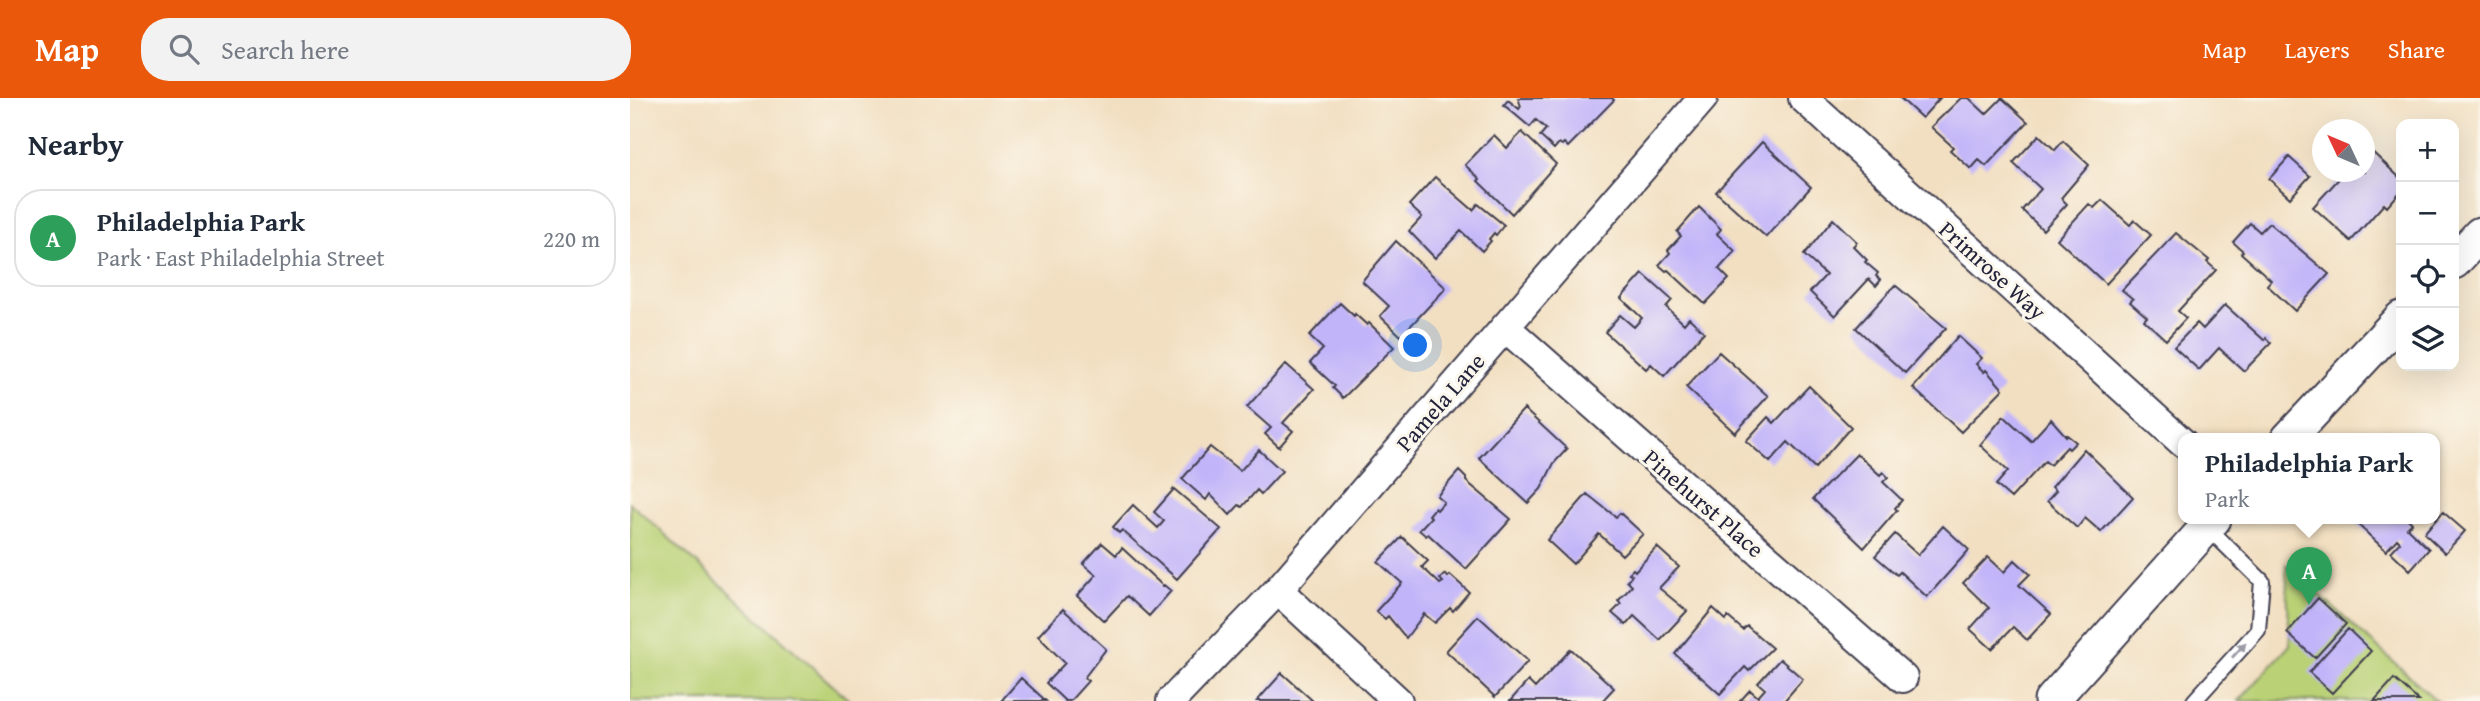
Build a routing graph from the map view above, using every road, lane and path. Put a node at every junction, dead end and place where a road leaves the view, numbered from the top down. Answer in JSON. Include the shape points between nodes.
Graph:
{"nodes":[{"id":1,"x":1703,"y":98,"type":"edge"},
{"id":2,"x":1802,"y":98,"type":"edge"},
{"id":3,"x":2480,"y":234,"type":"edge"},
{"id":4,"x":2459,"y":257,"type":"edge"},
{"id":5,"x":2396,"y":323,"type":"edge"},
{"id":6,"x":1505,"y":327,"type":"junction"},
{"id":7,"x":2294,"y":433,"type":"edge"},
{"id":8,"x":2178,"y":438,"type":"edge"},
{"id":9,"x":2209,"y":524,"type":"edge"},
{"id":10,"x":2211,"y":524,"type":"edge"},
{"id":11,"x":1278,"y":590,"type":"junction"},
{"id":12,"x":1903,"y":678,"type":"dead end"},
{"id":13,"x":1171,"y":701,"type":"edge"},
{"id":14,"x":1398,"y":701,"type":"edge"},
{"id":15,"x":2051,"y":701,"type":"edge"},
{"id":16,"x":2194,"y":701,"type":"edge"}],
"edges":[{"from":1,"to":6,"type":"street","name":"Pamela Lane"},
{"from":2,"to":8,"type":"street","name":"Primrose Way"},
{"from":3,"to":4,"type":"street"},
{"from":5,"to":7,"type":"street"},
{"from":6,"to":11,"type":"street","name":"Pamela Lane"},
{"from":6,"to":12,"type":"street","name":"Pinehurst Place"},
{"from":9,"to":15,"type":"street"},
{"from":16,"to":10,"type":"lane","one_way":true,"via":[[2258,630],[2262,581]]},
{"from":11,"to":13,"type":"street","name":"Pamela Lane"},
{"from":11,"to":14,"type":"street"}]}
